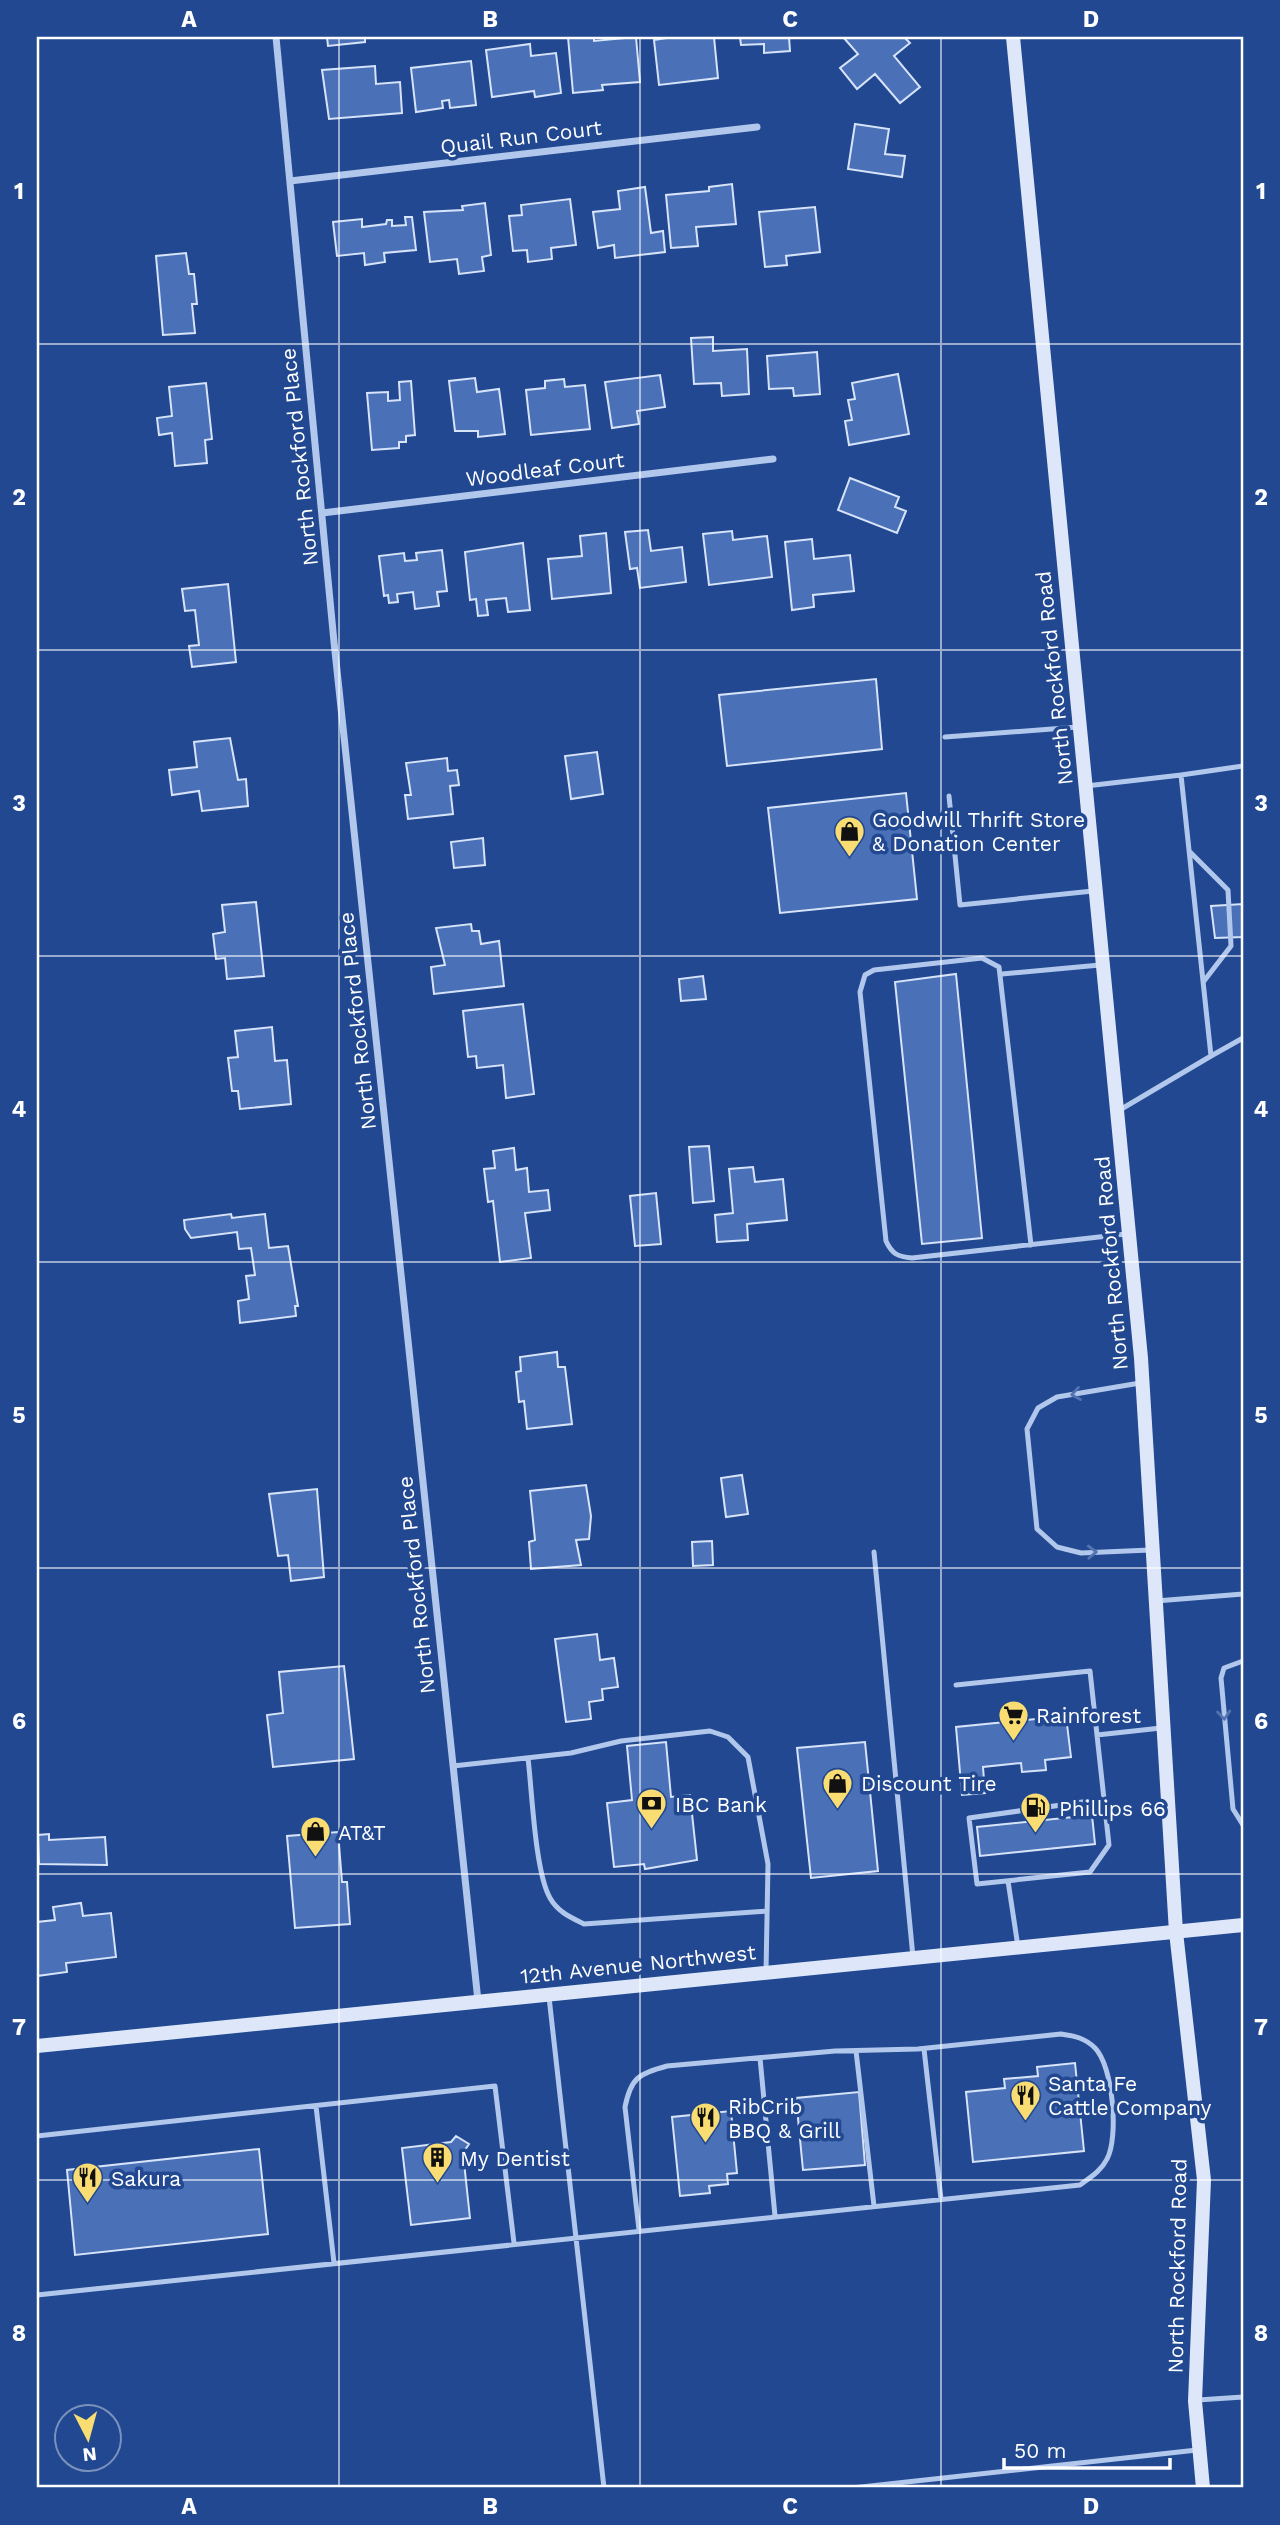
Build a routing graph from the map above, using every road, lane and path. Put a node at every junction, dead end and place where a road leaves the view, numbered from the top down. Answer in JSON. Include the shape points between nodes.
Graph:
{"nodes":[{"id":1,"x":276,"y":37,"type":"edge"},
{"id":2,"x":1013,"y":37,"type":"edge"},
{"id":3,"x":757,"y":127,"type":"dead end"},
{"id":4,"x":290,"y":181,"type":"junction"},
{"id":5,"x":773,"y":459,"type":"dead end"},
{"id":6,"x":322,"y":513,"type":"junction"},
{"id":7,"x":1080,"y":727,"type":"junction"},
{"id":8,"x":945,"y":737,"type":"dead end"},
{"id":9,"x":1243,"y":766,"type":"edge"},
{"id":10,"x":1181,"y":775,"type":"junction"},
{"id":11,"x":1086,"y":786,"type":"junction"},
{"id":12,"x":949,"y":796,"type":"dead end"},
{"id":13,"x":1190,"y":852,"type":"junction"},
{"id":14,"x":1096,"y":891,"type":"junction"},
{"id":15,"x":1103,"y":965,"type":"junction"},
{"id":16,"x":1002,"y":974,"type":"junction"},
{"id":17,"x":1203,"y":981,"type":"junction"},
{"id":18,"x":1243,"y":1038,"type":"edge"},
{"id":19,"x":1211,"y":1056,"type":"junction"},
{"id":20,"x":1117,"y":1111,"type":"junction"},
{"id":21,"x":1129,"y":1233,"type":"junction"},
{"id":22,"x":1031,"y":1245,"type":"junction"},
{"id":23,"x":1143,"y":1383,"type":"junction"},
{"id":24,"x":1153,"y":1550,"type":"junction"},
{"id":25,"x":874,"y":1552,"type":"dead end"},
{"id":26,"x":1243,"y":1594,"type":"edge"},
{"id":27,"x":1156,"y":1601,"type":"junction"},
{"id":28,"x":1243,"y":1661,"type":"edge"},
{"id":29,"x":956,"y":1685,"type":"dead end"},
{"id":30,"x":1164,"y":1728,"type":"junction"},
{"id":31,"x":1097,"y":1735,"type":"junction"},
{"id":32,"x":528,"y":1758,"type":"junction"},
{"id":33,"x":453,"y":1766,"type":"junction"},
{"id":34,"x":1104,"y":1799,"type":"junction"},
{"id":35,"x":1243,"y":1825,"type":"edge"},
{"id":36,"x":1009,"y":1881,"type":"junction"},
{"id":37,"x":767,"y":1911,"type":"junction"},
{"id":38,"x":1243,"y":1925,"type":"edge"},
{"id":39,"x":1176,"y":1932,"type":"junction"},
{"id":40,"x":1018,"y":1947,"type":"junction"},
{"id":41,"x":913,"y":1957,"type":"junction"},
{"id":42,"x":766,"y":1972,"type":"junction"},
{"id":43,"x":548,"y":1993,"type":"junction"},
{"id":44,"x":478,"y":2001,"type":"junction"},
{"id":45,"x":37,"y":2046,"type":"edge"},
{"id":46,"x":924,"y":2049,"type":"junction"},
{"id":47,"x":856,"y":2051,"type":"junction"},
{"id":48,"x":760,"y":2058,"type":"junction"},
{"id":49,"x":316,"y":2106,"type":"junction"},
{"id":50,"x":37,"y":2136,"type":"edge"},
{"id":51,"x":941,"y":2199,"type":"junction"},
{"id":52,"x":874,"y":2206,"type":"junction"},
{"id":53,"x":775,"y":2216,"type":"junction"},
{"id":54,"x":639,"y":2230,"type":"junction"},
{"id":55,"x":575,"y":2236,"type":"junction"},
{"id":56,"x":513,"y":2243,"type":"junction"},
{"id":57,"x":334,"y":2263,"type":"junction"},
{"id":58,"x":37,"y":2287,"type":"edge"},
{"id":59,"x":37,"y":2295,"type":"edge"},
{"id":60,"x":1243,"y":2396,"type":"edge"},
{"id":61,"x":1195,"y":2401,"type":"junction"},
{"id":62,"x":1199,"y":2450,"type":"junction"},
{"id":63,"x":604,"y":2488,"type":"edge"},
{"id":64,"x":852,"y":2488,"type":"edge"},
{"id":65,"x":1203,"y":2488,"type":"edge"}],
"edges":[{"from":1,"to":4,"type":"street","name":"North Rockford Place"},
{"from":2,"to":7,"type":"street","name":"North Rockford Road"},
{"from":3,"to":4,"type":"street","name":"Quail Run Court"},
{"from":4,"to":6,"type":"street","name":"North Rockford Place"},
{"from":5,"to":6,"type":"street","name":"Woodleaf Court"},
{"from":6,"to":33,"type":"street","name":"North Rockford Place"},
{"from":7,"to":8,"type":"lane"},
{"from":7,"to":11,"type":"street","name":"North Rockford Road"},
{"from":9,"to":10,"type":"lane"},
{"from":10,"to":11,"type":"lane"},
{"from":10,"to":13,"type":"lane"},
{"from":11,"to":14,"type":"street","name":"North Rockford Road"},
{"from":12,"to":14,"type":"lane","via":[[960,905]]},
{"from":13,"to":17,"type":"lane"},
{"from":13,"to":17,"type":"lane","via":[[1228,890],[1231,946]]},
{"from":14,"to":15,"type":"street","name":"North Rockford Road"},
{"from":15,"to":16,"type":"lane"},
{"from":15,"to":20,"type":"street","name":"North Rockford Road"},
{"from":16,"to":22,"type":"lane"},
{"from":16,"to":22,"type":"lane","via":[[993,962],[982,958],[874,970],[861,983],[886,1241],[899,1257],[912,1258]]},
{"from":17,"to":19,"type":"lane"},
{"from":18,"to":19,"type":"lane"},
{"from":19,"to":20,"type":"lane"},
{"from":20,"to":21,"type":"street","name":"North Rockford Road"},
{"from":21,"to":22,"type":"lane"},
{"from":21,"to":23,"type":"street","name":"North Rockford Road"},
{"from":23,"to":24,"type":"street","name":"North Rockford Road"},
{"from":23,"to":24,"type":"lane","one_way":true,"via":[[1057,1397],[1038,1408],[1027,1429],[1037,1529],[1057,1547],[1081,1553]]},
{"from":24,"to":27,"type":"street","name":"North Rockford Road"},
{"from":25,"to":41,"type":"lane"},
{"from":26,"to":27,"type":"lane"},
{"from":27,"to":30,"type":"street","name":"North Rockford Road"},
{"from":28,"to":35,"type":"lane","one_way":true,"via":[[1224,1668],[1221,1678],[1233,1809]]},
{"from":29,"to":31,"type":"lane","via":[[1090,1671]]},
{"from":30,"to":31,"type":"lane"},
{"from":30,"to":39,"type":"street","name":"North Rockford Road"},
{"from":31,"to":34,"type":"lane"},
{"from":32,"to":33,"type":"lane"},
{"from":32,"to":37,"type":"lane","via":[[542,1869],[549,1897],[562,1913],[584,1924]]},
{"from":32,"to":37,"type":"lane","via":[[710,1731],[729,1737],[748,1757],[768,1864]]},
{"from":33,"to":44,"type":"street","name":"North Rockford Place"},
{"from":34,"to":36,"type":"lane","via":[[1110,1846],[1090,1872]]},
{"from":34,"to":36,"type":"lane","via":[[969,1818],[977,1884]]},
{"from":36,"to":40,"type":"lane"},
{"from":37,"to":42,"type":"lane"},
{"from":38,"to":39,"type":"street","name":"12th Avenue Northwest"},
{"from":39,"to":40,"type":"street","name":"12th Avenue Northwest"},
{"from":39,"to":61,"type":"street","name":"North Rockford Road","via":[[1205,2180]]},
{"from":40,"to":41,"type":"street","name":"12th Avenue Northwest"},
{"from":41,"to":42,"type":"street","name":"12th Avenue Northwest"},
{"from":42,"to":43,"type":"street","name":"12th Avenue Northwest"},
{"from":43,"to":44,"type":"street","name":"12th Avenue Northwest"},
{"from":43,"to":55,"type":"lane"},
{"from":44,"to":45,"type":"street","name":"12th Avenue Northwest"},
{"from":46,"to":47,"type":"lane"},
{"from":46,"to":51,"type":"lane"},
{"from":46,"to":51,"type":"lane","via":[[1061,2034],[1083,2038],[1098,2050],[1108,2074],[1112,2104],[1109,2156],[1099,2172],[1080,2185]]},
{"from":47,"to":48,"type":"lane"},
{"from":47,"to":52,"type":"lane"},
{"from":48,"to":53,"type":"lane"},
{"from":48,"to":54,"type":"lane","via":[[667,2066],[642,2073],[628,2088],[625,2108]]},
{"from":49,"to":50,"type":"lane"},
{"from":49,"to":56,"type":"lane","via":[[495,2086]]},
{"from":49,"to":57,"type":"lane"},
{"from":51,"to":52,"type":"lane"},
{"from":52,"to":53,"type":"lane"},
{"from":53,"to":54,"type":"lane"},
{"from":54,"to":55,"type":"lane"},
{"from":55,"to":56,"type":"lane"},
{"from":55,"to":63,"type":"lane"},
{"from":56,"to":57,"type":"lane"},
{"from":57,"to":59,"type":"lane"},
{"from":58,"to":59,"type":"lane"},
{"from":60,"to":61,"type":"lane"},
{"from":61,"to":62,"type":"street","name":"North Rockford Road"},
{"from":62,"to":64,"type":"lane"},
{"from":62,"to":65,"type":"street","name":"North Rockford Road"}]}
